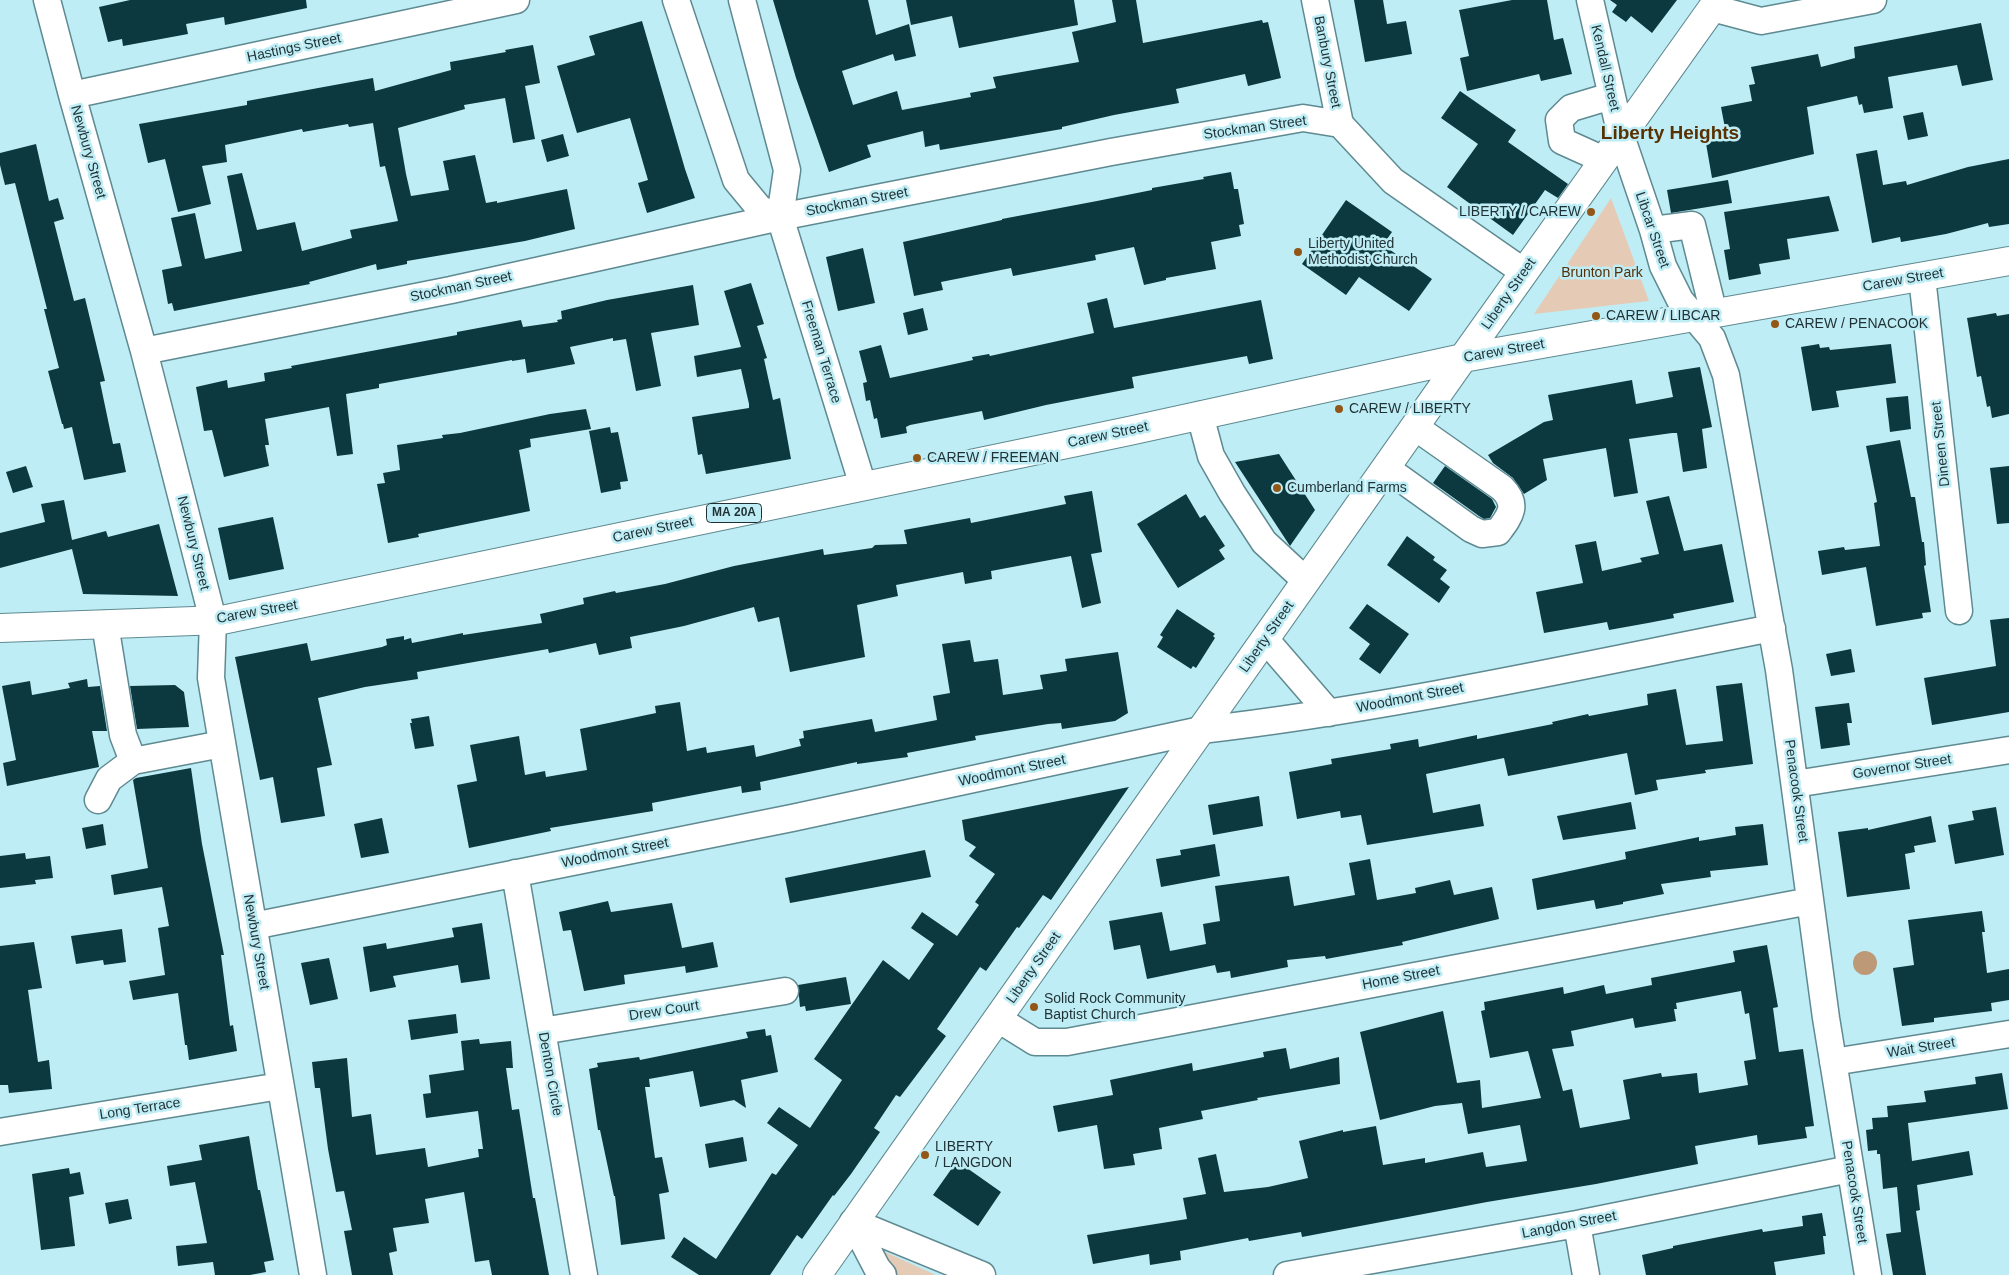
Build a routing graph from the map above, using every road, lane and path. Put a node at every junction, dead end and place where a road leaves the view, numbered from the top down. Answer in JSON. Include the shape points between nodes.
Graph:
{"nodes":[{"id":1,"x":47,"y":0,"type":"edge"},
{"id":2,"x":516,"y":0,"type":"edge"},
{"id":3,"x":676,"y":0,"type":"edge"},
{"id":4,"x":742,"y":0,"type":"edge"},
{"id":5,"x":1315,"y":0,"type":"edge"},
{"id":6,"x":1590,"y":0,"type":"edge"},
{"id":7,"x":1873,"y":0,"type":"edge"},
{"id":8,"x":1715,"y":4,"type":"edge"},
{"id":9,"x":72,"y":95,"type":"junction"},
{"id":10,"x":1611,"y":96,"type":"junction"},
{"id":11,"x":1340,"y":124,"type":"junction"},
{"id":12,"x":1621,"y":136,"type":"junction"},
{"id":13,"x":1604,"y":160,"type":"junction"},
{"id":14,"x":780,"y":217,"type":"junction"},
{"id":15,"x":1653,"y":230,"type":"junction"},
{"id":16,"x":2009,"y":261,"type":"edge"},
{"id":17,"x":1524,"y":272,"type":"junction"},
{"id":18,"x":1922,"y":276,"type":"junction"},
{"id":19,"x":1704,"y":316,"type":"junction"},
{"id":20,"x":144,"y":351,"type":"junction"},
{"id":21,"x":1463,"y":358,"type":"junction"},
{"id":22,"x":1200,"y":415,"type":"junction"},
{"id":23,"x":1415,"y":427,"type":"junction"},
{"id":24,"x":1386,"y":468,"type":"junction"},
{"id":25,"x":863,"y":486,"type":"junction"},
{"id":26,"x":1306,"y":581,"type":"junction"},
{"id":27,"x":1959,"y":611,"type":"dead end"},
{"id":28,"x":213,"y":620,"type":"junction"},
{"id":29,"x":105,"y":624,"type":"junction"},
{"id":30,"x":0,"y":628,"type":"edge"},
{"id":31,"x":1772,"y":628,"type":"junction"},
{"id":32,"x":1265,"y":639,"type":"junction"},
{"id":33,"x":1329,"y":713,"type":"junction"},
{"id":34,"x":1201,"y":730,"type":"junction"},
{"id":35,"x":222,"y":744,"type":"junction"},
{"id":36,"x":2009,"y":750,"type":"edge"},
{"id":37,"x":133,"y":761,"type":"junction"},
{"id":38,"x":1795,"y":784,"type":"junction"},
{"id":39,"x":98,"y":800,"type":"dead end"},
{"id":40,"x":515,"y":874,"type":"junction"},
{"id":41,"x":1810,"y":900,"type":"junction"},
{"id":42,"x":253,"y":926,"type":"junction"},
{"id":43,"x":785,"y":991,"type":"dead end"},
{"id":44,"x":998,"y":1019,"type":"junction"},
{"id":45,"x":542,"y":1031,"type":"junction"},
{"id":46,"x":2009,"y":1034,"type":"edge"},
{"id":47,"x":1833,"y":1062,"type":"junction"},
{"id":48,"x":280,"y":1086,"type":"junction"},
{"id":49,"x":0,"y":1132,"type":"edge"},
{"id":50,"x":1850,"y":1169,"type":"junction"},
{"id":51,"x":853,"y":1222,"type":"junction"},
{"id":52,"x":1577,"y":1224,"type":"junction"},
{"id":53,"x":313,"y":1275,"type":"edge"},
{"id":54,"x":584,"y":1275,"type":"edge"},
{"id":55,"x":817,"y":1275,"type":"edge"},
{"id":56,"x":860,"y":1275,"type":"edge"},
{"id":57,"x":883,"y":1275,"type":"edge"},
{"id":58,"x":982,"y":1275,"type":"edge"},
{"id":59,"x":1287,"y":1275,"type":"edge"},
{"id":60,"x":1586,"y":1275,"type":"edge"},
{"id":61,"x":1868,"y":1275,"type":"edge"}],
"edges":[{"from":1,"to":9,"type":"street","name":"Newbury Street"},
{"from":2,"to":9,"type":"street","name":"Hastings Street"},
{"from":3,"to":14,"type":"street","via":[[736,180],[760,209]]},
{"from":4,"to":14,"type":"street","name":"Freeman Terrace","via":[[787,170]]},
{"from":5,"to":11,"type":"street","name":"Banbury Street"},
{"from":6,"to":10,"type":"street","name":"Kendall Street"},
{"from":7,"to":8,"type":"street","via":[[1761,21]]},
{"from":8,"to":12,"type":"main road","name":"Liberty Street"},
{"from":9,"to":20,"type":"street","name":"Newbury Street"},
{"from":10,"to":12,"type":"street","name":"Kendall Street"},
{"from":10,"to":13,"type":"street","via":[[1571,108],[1558,120],[1562,141]]},
{"from":11,"to":14,"type":"street","name":"Stockman Street","via":[[1303,118]]},
{"from":11,"to":17,"type":"street","via":[[1393,181]]},
{"from":12,"to":13,"type":"main road","name":"Liberty Street"},
{"from":12,"to":15,"type":"street","name":"Libcar Street"},
{"from":13,"to":17,"type":"main road","name":"Liberty Street"},
{"from":14,"to":20,"type":"street","name":"Stockman Street","via":[[451,290]]},
{"from":14,"to":25,"type":"street","name":"Freeman Terrace"},
{"from":15,"to":19,"type":"street","name":"Libcar Street","via":[[1663,266],[1680,300]]},
{"from":15,"to":19,"type":"street","via":[[1692,225]]},
{"from":16,"to":18,"type":"main road","name":"Carew Street","number":"MA 20A"},
{"from":17,"to":21,"type":"main road","name":"Liberty Street"},
{"from":18,"to":19,"type":"main road","name":"Carew Street","number":"MA 20A"},
{"from":18,"to":27,"type":"street","name":"Dineen Street"},
{"from":19,"to":21,"type":"main road","name":"Carew Street","number":"MA 20A"},
{"from":19,"to":31,"type":"street","name":"Penacook Street","via":[[1726,374]]},
{"from":20,"to":28,"type":"street","name":"Newbury Street"},
{"from":21,"to":22,"type":"main road","name":"Carew Street","number":"MA 20A"},
{"from":21,"to":23,"type":"main road","name":"Liberty Street"},
{"from":22,"to":25,"type":"main road","name":"Carew Street","number":"MA 20A"},
{"from":22,"to":26,"type":"street","via":[[1211,456],[1232,493],[1264,542]]},
{"from":23,"to":24,"type":"main road","name":"Liberty Street"},
{"from":23,"to":24,"type":"street","via":[[1506,491],[1512,508],[1507,520],[1498,532],[1482,534]]},
{"from":24,"to":26,"type":"main road","name":"Liberty Street"},
{"from":25,"to":28,"type":"main road","name":"Carew Street","number":"MA 20A"},
{"from":26,"to":32,"type":"main road","name":"Liberty Street"},
{"from":28,"to":29,"type":"main road","name":"Carew Street","number":"MA 20A"},
{"from":28,"to":35,"type":"street","name":"Newbury Street","via":[[211,678]]},
{"from":29,"to":30,"type":"main road","name":"Carew Street","number":"MA 20A"},
{"from":29,"to":37,"type":"street","via":[[123,735]]},
{"from":31,"to":33,"type":"street","name":"Woodmont Street"},
{"from":31,"to":38,"type":"street","name":"Penacook Street"},
{"from":32,"to":33,"type":"street"},
{"from":32,"to":34,"type":"main road","name":"Liberty Street"},
{"from":33,"to":34,"type":"street","name":"Woodmont Street"},
{"from":34,"to":40,"type":"street","name":"Woodmont Street"},
{"from":34,"to":44,"type":"main road","name":"Liberty Street"},
{"from":35,"to":37,"type":"street"},
{"from":35,"to":42,"type":"street","name":"Newbury Street"},
{"from":36,"to":38,"type":"street","name":"Governor Street"},
{"from":37,"to":39,"type":"street","via":[[109,779]]},
{"from":38,"to":41,"type":"street","name":"Penacook Street"},
{"from":40,"to":42,"type":"street","name":"Woodmont Street"},
{"from":40,"to":45,"type":"street","name":"Denton Circle"},
{"from":41,"to":44,"type":"street","name":"Home Street","via":[[1067,1042],[1035,1042]]},
{"from":41,"to":47,"type":"street","name":"Penacook Street"},
{"from":42,"to":48,"type":"street","name":"Newbury Street"},
{"from":43,"to":45,"type":"street","name":"Drew Court"},
{"from":44,"to":51,"type":"main road","name":"Liberty Street"},
{"from":45,"to":54,"type":"street","name":"Denton Circle"},
{"from":46,"to":47,"type":"street","name":"Wait Street"},
{"from":47,"to":50,"type":"street","name":"Penacook Street"},
{"from":48,"to":49,"type":"street","name":"Long Terrace"},
{"from":48,"to":53,"type":"street","name":"Newbury Street"},
{"from":50,"to":52,"type":"street","name":"Langdon Street"},
{"from":50,"to":61,"type":"street","name":"Penacook Street"},
{"from":51,"to":55,"type":"main road","name":"Liberty Street"},
{"from":51,"to":56,"type":"street"},
{"from":51,"to":57,"type":"street"},
{"from":51,"to":58,"type":"street"},
{"from":52,"to":59,"type":"street","name":"Langdon Street"},
{"from":52,"to":60,"type":"street"}]}
